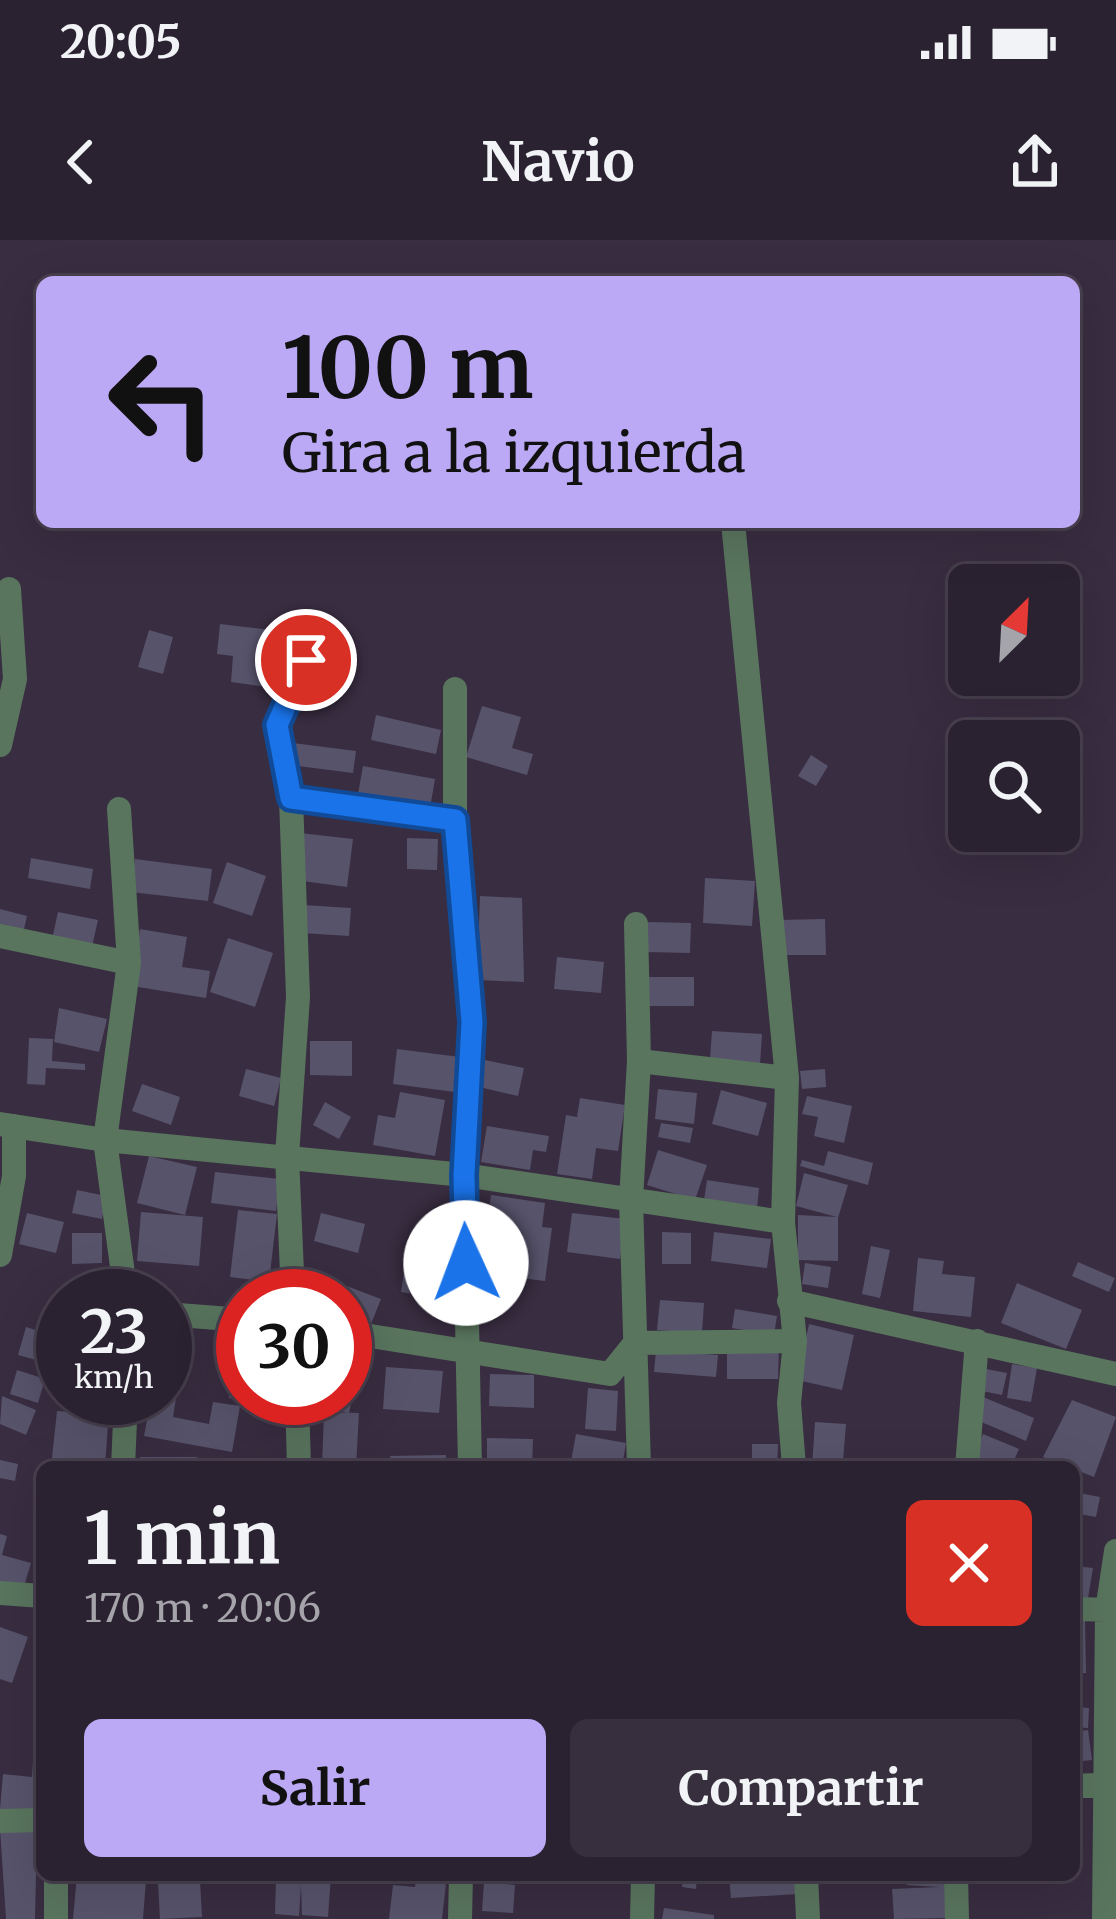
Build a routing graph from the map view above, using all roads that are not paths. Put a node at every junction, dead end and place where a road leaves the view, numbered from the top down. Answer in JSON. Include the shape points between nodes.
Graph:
{"nodes":[{"id":1,"x":734,"y":528,"type":"edge"},
{"id":2,"x":8,"y":589,"type":"dead end"},
{"id":3,"x":320,"y":628,"type":"dead end"},
{"id":4,"x":455,"y":689,"type":"dead end"},
{"id":5,"x":0,"y":745,"type":"edge"},
{"id":6,"x":291,"y":798,"type":"junction"},
{"id":7,"x":118,"y":809,"type":"dead end"},
{"id":8,"x":455,"y":820,"type":"junction"},
{"id":9,"x":636,"y":924,"type":"dead end"},
{"id":10,"x":0,"y":936,"type":"edge"},
{"id":11,"x":129,"y":963,"type":"junction"},
{"id":12,"x":640,"y":1061,"type":"junction"},
{"id":13,"x":788,"y":1078,"type":"junction"},
{"id":14,"x":7,"y":1125,"type":"edge"},
{"id":15,"x":105,"y":1140,"type":"junction"},
{"id":16,"x":287,"y":1156,"type":"junction"},
{"id":17,"x":464,"y":1175,"type":"junction"},
{"id":18,"x":631,"y":1200,"type":"junction"},
{"id":19,"x":783,"y":1222,"type":"junction"},
{"id":20,"x":0,"y":1255,"type":"edge"},
{"id":21,"x":122,"y":1269,"type":"edge"},
{"id":22,"x":291,"y":1269,"type":"edge"},
{"id":23,"x":789,"y":1301,"type":"junction"},
{"id":24,"x":372,"y":1336,"type":"edge"},
{"id":25,"x":795,"y":1341,"type":"junction"},
{"id":26,"x":976,"y":1341,"type":"junction"},
{"id":27,"x":635,"y":1343,"type":"junction"},
{"id":28,"x":468,"y":1351,"type":"junction"},
{"id":29,"x":1116,"y":1374,"type":"edge"},
{"id":30,"x":125,"y":1425,"type":"edge"},
{"id":31,"x":298,"y":1425,"type":"edge"},
{"id":32,"x":123,"y":1461,"type":"edge"},
{"id":33,"x":299,"y":1461,"type":"edge"},
{"id":34,"x":470,"y":1461,"type":"edge"},
{"id":35,"x":639,"y":1461,"type":"edge"},
{"id":36,"x":793,"y":1461,"type":"edge"},
{"id":37,"x":967,"y":1461,"type":"edge"},
{"id":38,"x":1116,"y":1551,"type":"edge"},
{"id":39,"x":0,"y":1593,"type":"edge"},
{"id":40,"x":36,"y":1596,"type":"edge"},
{"id":41,"x":1080,"y":1609,"type":"edge"},
{"id":42,"x":1111,"y":1611,"type":"edge"},
{"id":43,"x":1112,"y":1784,"type":"edge"},
{"id":44,"x":1080,"y":1786,"type":"edge"},
{"id":45,"x":36,"y":1820,"type":"edge"},
{"id":46,"x":0,"y":1822,"type":"edge"},
{"id":47,"x":56,"y":1881,"type":"edge"},
{"id":48,"x":461,"y":1881,"type":"edge"},
{"id":49,"x":643,"y":1881,"type":"edge"},
{"id":50,"x":806,"y":1881,"type":"edge"},
{"id":51,"x":956,"y":1881,"type":"edge"},
{"id":52,"x":56,"y":1919,"type":"edge"},
{"id":53,"x":460,"y":1919,"type":"edge"},
{"id":54,"x":642,"y":1919,"type":"edge"},
{"id":55,"x":808,"y":1919,"type":"edge"},
{"id":56,"x":957,"y":1919,"type":"edge"},
{"id":57,"x":1104,"y":1919,"type":"edge"}],
"edges":[{"from":1,"to":13,"type":"street"},
{"from":2,"to":5,"type":"street","via":[[15,679]]},
{"from":3,"to":6,"type":"street","via":[[277,725]]},
{"from":4,"to":8,"type":"street"},
{"from":6,"to":8,"type":"street"},
{"from":6,"to":16,"type":"street","via":[[298,997]]},
{"from":7,"to":11,"type":"street"},
{"from":8,"to":17,"type":"street","via":[[472,1022]]},
{"from":9,"to":12,"type":"street"},
{"from":10,"to":11,"type":"street"},
{"from":11,"to":15,"type":"street"},
{"from":12,"to":13,"type":"street"},
{"from":12,"to":18,"type":"street"},
{"from":13,"to":19,"type":"street"},
{"from":14,"to":15,"type":"street"},
{"from":14,"to":20,"type":"street","via":[[14,1176]]},
{"from":15,"to":16,"type":"street"},
{"from":15,"to":21,"type":"street"},
{"from":16,"to":17,"type":"street"},
{"from":16,"to":22,"type":"street"},
{"from":17,"to":18,"type":"street"},
{"from":17,"to":28,"type":"street"},
{"from":18,"to":19,"type":"street"},
{"from":18,"to":27,"type":"street"},
{"from":19,"to":23,"type":"street"},
{"from":23,"to":25,"type":"street"},
{"from":23,"to":26,"type":"street"},
{"from":24,"to":28,"type":"street"},
{"from":25,"to":27,"type":"street"},
{"from":25,"to":36,"type":"street","via":[[788,1403]]},
{"from":26,"to":29,"type":"street"},
{"from":26,"to":37,"type":"street"},
{"from":27,"to":28,"type":"street","via":[[610,1374]]},
{"from":27,"to":35,"type":"street"},
{"from":28,"to":34,"type":"street"},
{"from":30,"to":32,"type":"street"},
{"from":31,"to":33,"type":"street"},
{"from":38,"to":42,"type":"street"},
{"from":39,"to":40,"type":"street"},
{"from":41,"to":42,"type":"street"},
{"from":42,"to":43,"type":"street"},
{"from":43,"to":44,"type":"street"},
{"from":43,"to":57,"type":"street"},
{"from":45,"to":46,"type":"street"},
{"from":47,"to":52,"type":"street"},
{"from":48,"to":53,"type":"street"},
{"from":49,"to":54,"type":"street"},
{"from":50,"to":55,"type":"street"},
{"from":51,"to":56,"type":"street"}]}
